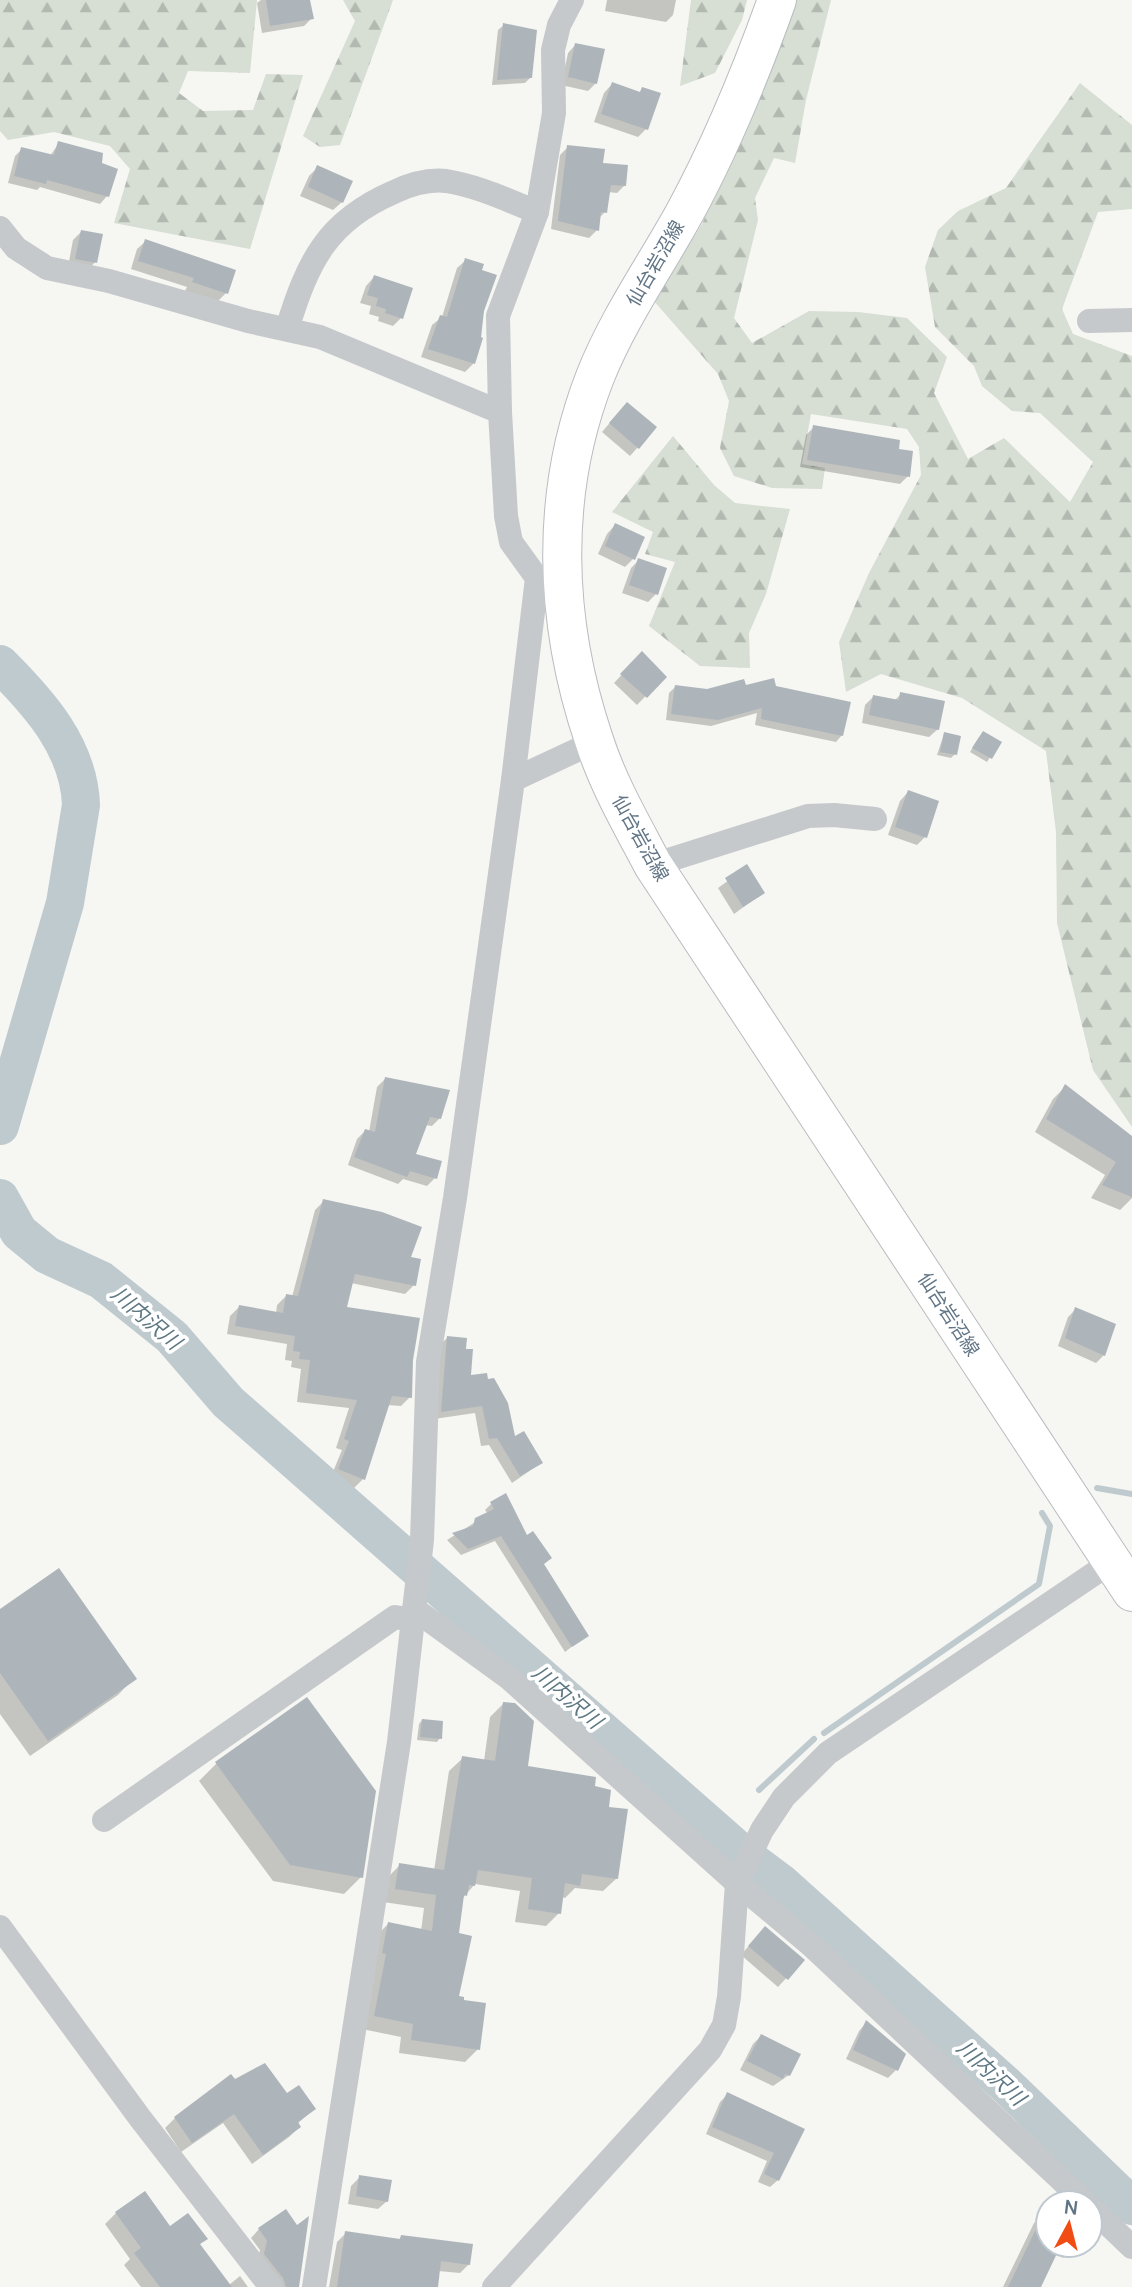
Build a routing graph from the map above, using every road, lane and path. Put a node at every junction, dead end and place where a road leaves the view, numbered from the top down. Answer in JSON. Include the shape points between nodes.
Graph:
{"nodes":[{"id":1,"x":572,"y":0,"type":"edge"},
{"id":2,"x":778,"y":0,"type":"edge"},
{"id":3,"x":537,"y":212,"type":"junction"},
{"id":4,"x":0,"y":228,"type":"edge"},
{"id":5,"x":1132,"y":320,"type":"edge"},
{"id":6,"x":1089,"y":321,"type":"dead end"},
{"id":7,"x":287,"y":329,"type":"junction"},
{"id":8,"x":500,"y":412,"type":"junction"},
{"id":9,"x":594,"y":742,"type":"junction"},
{"id":10,"x":513,"y":780,"type":"junction"},
{"id":11,"x":875,"y":819,"type":"dead end"},
{"id":12,"x":653,"y":865,"type":"junction"},
{"id":13,"x":1122,"y":1576,"type":"edge"},
{"id":14,"x":414,"y":1608,"type":"junction"},
{"id":15,"x":104,"y":1820,"type":"dead end"},
{"id":16,"x":738,"y":1879,"type":"junction"},
{"id":17,"x":0,"y":1927,"type":"edge"},
{"id":18,"x":1071,"y":2189,"type":"edge"},
{"id":19,"x":1104,"y":2220,"type":"edge"},
{"id":20,"x":1132,"y":2247,"type":"edge"},
{"id":21,"x":271,"y":2287,"type":"edge"},
{"id":22,"x":314,"y":2287,"type":"edge"},
{"id":23,"x":495,"y":2287,"type":"edge"}],
"edges":[{"from":1,"to":3,"type":"street","via":[[553,50],[554,113]]},
{"from":2,"to":9,"type":"main road","name":"仙台岩沼線","via":[[723,136],[623,319],[577,430],[566,490],[561,594],[570,656]]},
{"from":3,"to":7,"type":"street","via":[[482,189],[444,181],[416,182],[380,198],[345,219],[321,249],[302,284]]},
{"from":3,"to":8,"type":"street","via":[[498,316]]},
{"from":4,"to":7,"type":"street","via":[[16,248],[47,268]]},
{"from":5,"to":6,"type":"street"},
{"from":7,"to":8,"type":"street","via":[[359,352]]},
{"from":8,"to":10,"type":"street","via":[[511,542],[537,578]]},
{"from":9,"to":10,"type":"street"},
{"from":9,"to":12,"type":"main road","name":"仙台岩沼線"},
{"from":10,"to":14,"type":"street","via":[[428,1362],[422,1540]]},
{"from":11,"to":12,"type":"street","via":[[808,816]]},
{"from":12,"to":13,"type":"main road","name":"仙台岩沼線"},
{"from":13,"to":16,"type":"street","via":[[828,1753],[784,1797]]},
{"from":14,"to":15,"type":"street"},
{"from":14,"to":16,"type":"street","via":[[509,1678]]},
{"from":14,"to":22,"type":"street","via":[[399,1742]]},
{"from":16,"to":18,"type":"street"},
{"from":16,"to":23,"type":"street","via":[[729,1997],[724,2025],[710,2050]]},
{"from":17,"to":21,"type":"street"},
{"from":19,"to":20,"type":"street"}]}
